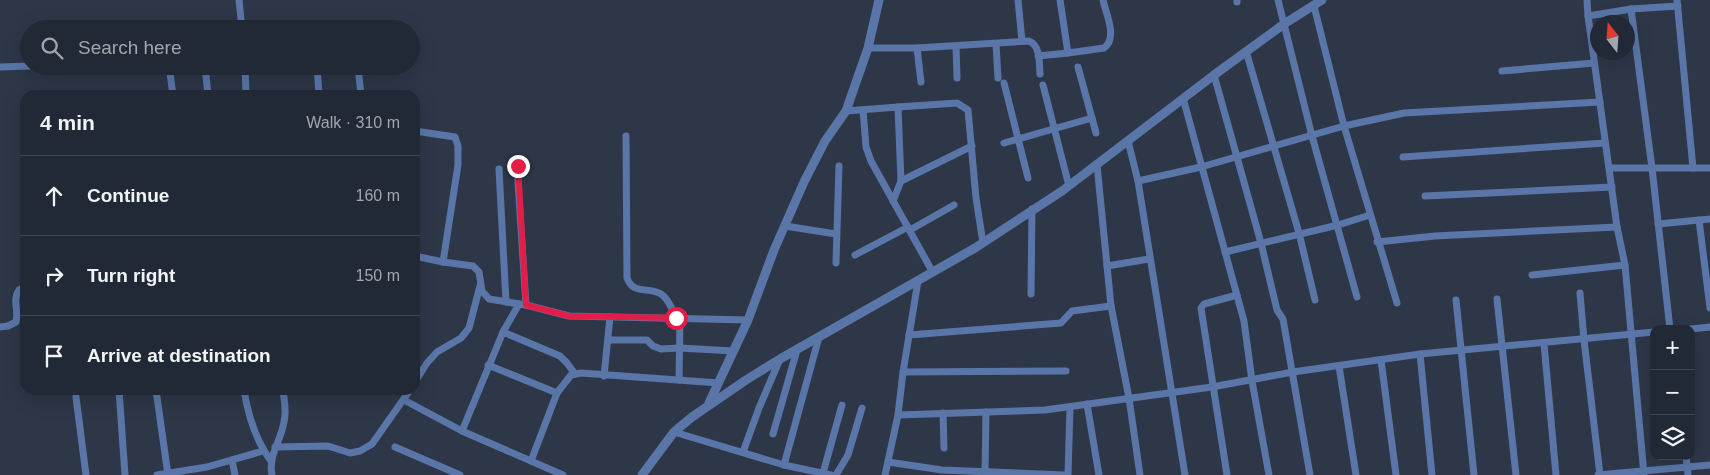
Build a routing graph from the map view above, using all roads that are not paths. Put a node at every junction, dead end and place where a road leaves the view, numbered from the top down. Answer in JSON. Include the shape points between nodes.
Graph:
{"nodes":[{"id":1,"x":239,"y":0,"type":"edge"},
{"id":2,"x":879,"y":0,"type":"edge"},
{"id":3,"x":1018,"y":0,"type":"edge"},
{"id":4,"x":1060,"y":0,"type":"edge"},
{"id":5,"x":1103,"y":0,"type":"edge"},
{"id":6,"x":1278,"y":0,"type":"edge"},
{"id":7,"x":1322,"y":0,"type":"edge"},
{"id":8,"x":1588,"y":0,"type":"edge"},
{"id":9,"x":1677,"y":3,"type":"edge"},
{"id":10,"x":1314,"y":6,"type":"junction"},
{"id":11,"x":1631,"y":9,"type":"junction"},
{"id":12,"x":1588,"y":16,"type":"junction"},
{"id":13,"x":241,"y":20,"type":"edge"},
{"id":14,"x":1284,"y":24,"type":"junction"},
{"id":15,"x":1022,"y":41,"type":"junction"},
{"id":16,"x":996,"y":44,"type":"junction"},
{"id":17,"x":956,"y":46,"type":"junction"},
{"id":18,"x":868,"y":48,"type":"junction"},
{"id":19,"x":918,"y":48,"type":"junction"},
{"id":20,"x":1246,"y":51,"type":"junction"},
{"id":21,"x":1068,"y":53,"type":"junction"},
{"id":22,"x":1038,"y":56,"type":"junction"},
{"id":23,"x":1594,"y":63,"type":"junction"},
{"id":24,"x":20,"y":66,"type":"edge"},
{"id":25,"x":0,"y":67,"type":"edge"},
{"id":26,"x":1078,"y":67,"type":"dead end"},
{"id":27,"x":1502,"y":71,"type":"dead end"},
{"id":28,"x":1040,"y":74,"type":"dead end"},
{"id":29,"x":1214,"y":74,"type":"junction"},
{"id":30,"x":170,"y":75,"type":"edge"},
{"id":31,"x":206,"y":75,"type":"edge"},
{"id":32,"x":245,"y":75,"type":"edge"},
{"id":33,"x":317,"y":75,"type":"edge"},
{"id":34,"x":359,"y":75,"type":"edge"},
{"id":35,"x":957,"y":78,"type":"dead end"},
{"id":36,"x":998,"y":78,"type":"dead end"},
{"id":37,"x":921,"y":82,"type":"dead end"},
{"id":38,"x":1004,"y":83,"type":"dead end"},
{"id":39,"x":1043,"y":85,"type":"dead end"},
{"id":40,"x":172,"y":90,"type":"edge"},
{"id":41,"x":207,"y":90,"type":"edge"},
{"id":42,"x":246,"y":90,"type":"edge"},
{"id":43,"x":318,"y":90,"type":"edge"},
{"id":44,"x":360,"y":90,"type":"edge"},
{"id":45,"x":1183,"y":98,"type":"junction"},
{"id":46,"x":1600,"y":102,"type":"junction"},
{"id":47,"x":898,"y":107,"type":"junction"},
{"id":48,"x":863,"y":110,"type":"junction"},
{"id":49,"x":846,"y":111,"type":"junction"},
{"id":50,"x":1092,"y":118,"type":"junction"},
{"id":51,"x":1344,"y":126,"type":"junction"},
{"id":52,"x":1054,"y":128,"type":"junction"},
{"id":53,"x":420,"y":132,"type":"edge"},
{"id":54,"x":1096,"y":133,"type":"dead end"},
{"id":55,"x":626,"y":136,"type":"dead end"},
{"id":56,"x":1312,"y":136,"type":"junction"},
{"id":57,"x":1018,"y":139,"type":"junction"},
{"id":58,"x":1128,"y":141,"type":"junction"},
{"id":59,"x":1004,"y":143,"type":"dead end"},
{"id":60,"x":1605,"y":143,"type":"junction"},
{"id":61,"x":972,"y":146,"type":"junction"},
{"id":62,"x":1273,"y":146,"type":"junction"},
{"id":63,"x":1236,"y":156,"type":"junction"},
{"id":64,"x":1403,"y":157,"type":"dead end"},
{"id":65,"x":1097,"y":165,"type":"junction"},
{"id":66,"x":518,"y":166,"type":"dead end"},
{"id":67,"x":839,"y":166,"type":"dead end"},
{"id":68,"x":1201,"y":167,"type":"junction"},
{"id":69,"x":1610,"y":168,"type":"junction"},
{"id":70,"x":1652,"y":168,"type":"junction"},
{"id":71,"x":1692,"y":168,"type":"junction"},
{"id":72,"x":1710,"y":168,"type":"edge"},
{"id":73,"x":499,"y":169,"type":"dead end"},
{"id":74,"x":1028,"y":178,"type":"dead end"},
{"id":75,"x":901,"y":181,"type":"junction"},
{"id":76,"x":1138,"y":181,"type":"junction"},
{"id":77,"x":1069,"y":186,"type":"junction"},
{"id":78,"x":1612,"y":187,"type":"junction"},
{"id":79,"x":1425,"y":196,"type":"dead end"},
{"id":80,"x":892,"y":201,"type":"junction"},
{"id":81,"x":954,"y":205,"type":"dead end"},
{"id":82,"x":1032,"y":210,"type":"junction"},
{"id":83,"x":1370,"y":215,"type":"junction"},
{"id":84,"x":1710,"y":219,"type":"edge"},
{"id":85,"x":1699,"y":220,"type":"junction"},
{"id":86,"x":1658,"y":224,"type":"junction"},
{"id":87,"x":1338,"y":225,"type":"junction"},
{"id":88,"x":784,"y":226,"type":"junction"},
{"id":89,"x":1617,"y":227,"type":"junction"},
{"id":90,"x":909,"y":228,"type":"junction"},
{"id":91,"x":836,"y":234,"type":"junction"},
{"id":92,"x":1299,"y":234,"type":"junction"},
{"id":93,"x":1378,"y":242,"type":"junction"},
{"id":94,"x":983,"y":243,"type":"junction"},
{"id":95,"x":1261,"y":243,"type":"junction"},
{"id":96,"x":1225,"y":252,"type":"junction"},
{"id":97,"x":855,"y":255,"type":"dead end"},
{"id":98,"x":420,"y":257,"type":"edge"},
{"id":99,"x":1150,"y":259,"type":"junction"},
{"id":100,"x":443,"y":262,"type":"junction"},
{"id":101,"x":836,"y":263,"type":"dead end"},
{"id":102,"x":1625,"y":265,"type":"junction"},
{"id":103,"x":1107,"y":266,"type":"junction"},
{"id":104,"x":932,"y":271,"type":"junction"},
{"id":105,"x":1532,"y":274,"type":"dead end"},
{"id":106,"x":918,"y":281,"type":"junction"},
{"id":107,"x":480,"y":285,"type":"junction"},
{"id":108,"x":20,"y":289,"type":"edge"},
{"id":109,"x":1580,"y":293,"type":"dead end"},
{"id":110,"x":1031,"y":294,"type":"dead end"},
{"id":111,"x":1237,"y":295,"type":"junction"},
{"id":112,"x":1357,"y":298,"type":"dead end"},
{"id":113,"x":1497,"y":299,"type":"dead end"},
{"id":114,"x":1315,"y":300,"type":"dead end"},
{"id":115,"x":1456,"y":300,"type":"dead end"},
{"id":116,"x":506,"y":302,"type":"junction"},
{"id":117,"x":1396,"y":303,"type":"dead end"},
{"id":118,"x":523,"y":304,"type":"junction"},
{"id":119,"x":1111,"y":306,"type":"junction"},
{"id":120,"x":1710,"y":308,"type":"edge"},
{"id":121,"x":610,"y":317,"type":"junction"},
{"id":122,"x":678,"y":318,"type":"junction"},
{"id":123,"x":748,"y":320,"type":"junction"},
{"id":124,"x":1670,"y":325,"type":"edge"},
{"id":125,"x":0,"y":327,"type":"edge"},
{"id":126,"x":1710,"y":327,"type":"edge"},
{"id":127,"x":1695,"y":329,"type":"edge"},
{"id":128,"x":503,"y":332,"type":"junction"},
{"id":129,"x":1650,"y":333,"type":"edge"},
{"id":130,"x":909,"y":335,"type":"junction"},
{"id":131,"x":1631,"y":335,"type":"junction"},
{"id":132,"x":819,"y":337,"type":"junction"},
{"id":133,"x":608,"y":340,"type":"junction"},
{"id":134,"x":1584,"y":340,"type":"junction"},
{"id":135,"x":1544,"y":344,"type":"junction"},
{"id":136,"x":1503,"y":346,"type":"junction"},
{"id":137,"x":680,"y":348,"type":"junction"},
{"id":138,"x":797,"y":350,"type":"junction"},
{"id":139,"x":734,"y":351,"type":"junction"},
{"id":140,"x":1461,"y":351,"type":"junction"},
{"id":141,"x":1420,"y":354,"type":"junction"},
{"id":142,"x":780,"y":359,"type":"junction"},
{"id":143,"x":1380,"y":360,"type":"junction"},
{"id":144,"x":488,"y":365,"type":"junction"},
{"id":145,"x":1339,"y":366,"type":"junction"},
{"id":146,"x":1066,"y":371,"type":"dead end"},
{"id":147,"x":903,"y":372,"type":"junction"},
{"id":148,"x":1293,"y":372,"type":"junction"},
{"id":149,"x":420,"y":374,"type":"edge"},
{"id":150,"x":575,"y":374,"type":"junction"},
{"id":151,"x":604,"y":376,"type":"junction"},
{"id":152,"x":679,"y":380,"type":"junction"},
{"id":153,"x":1252,"y":380,"type":"junction"},
{"id":154,"x":719,"y":384,"type":"junction"},
{"id":155,"x":1212,"y":387,"type":"junction"},
{"id":156,"x":1171,"y":391,"type":"junction"},
{"id":157,"x":557,"y":393,"type":"junction"},
{"id":158,"x":119,"y":395,"type":"edge"},
{"id":159,"x":157,"y":395,"type":"edge"},
{"id":160,"x":245,"y":395,"type":"edge"},
{"id":161,"x":283,"y":395,"type":"edge"},
{"id":162,"x":407,"y":395,"type":"edge"},
{"id":163,"x":76,"y":397,"type":"dead end"},
{"id":164,"x":1129,"y":398,"type":"junction"},
{"id":165,"x":404,"y":400,"type":"junction"},
{"id":166,"x":1087,"y":404,"type":"junction"},
{"id":167,"x":842,"y":405,"type":"dead end"},
{"id":168,"x":708,"y":406,"type":"junction"},
{"id":169,"x":1070,"y":407,"type":"junction"},
{"id":170,"x":862,"y":408,"type":"dead end"},
{"id":171,"x":986,"y":412,"type":"junction"},
{"id":172,"x":943,"y":414,"type":"junction"},
{"id":173,"x":898,"y":415,"type":"junction"},
{"id":174,"x":462,"y":431,"type":"junction"},
{"id":175,"x":674,"y":432,"type":"junction"},
{"id":176,"x":773,"y":434,"type":"dead end"},
{"id":177,"x":395,"y":447,"type":"dead end"},
{"id":178,"x":275,"y":448,"type":"junction"},
{"id":179,"x":944,"y":448,"type":"dead end"},
{"id":180,"x":264,"y":451,"type":"junction"},
{"id":181,"x":743,"y":452,"type":"junction"},
{"id":182,"x":232,"y":460,"type":"junction"},
{"id":183,"x":1686,"y":460,"type":"edge"},
{"id":184,"x":271,"y":461,"type":"junction"},
{"id":185,"x":531,"y":461,"type":"junction"},
{"id":186,"x":888,"y":462,"type":"junction"},
{"id":187,"x":784,"y":464,"type":"junction"},
{"id":188,"x":1710,"y":465,"type":"edge"},
{"id":189,"x":1687,"y":467,"type":"junction"},
{"id":190,"x":985,"y":472,"type":"junction"},
{"id":191,"x":823,"y":473,"type":"junction"},
{"id":192,"x":1644,"y":473,"type":"edge"},
{"id":193,"x":168,"y":474,"type":"edge"},
{"id":194,"x":86,"y":475,"type":"edge"},
{"id":195,"x":126,"y":475,"type":"edge"},
{"id":196,"x":157,"y":475,"type":"edge"},
{"id":197,"x":235,"y":475,"type":"edge"},
{"id":198,"x":272,"y":475,"type":"edge"},
{"id":199,"x":460,"y":475,"type":"edge"},
{"id":200,"x":563,"y":475,"type":"edge"},
{"id":201,"x":642,"y":475,"type":"edge"},
{"id":202,"x":831,"y":475,"type":"edge"},
{"id":203,"x":836,"y":475,"type":"edge"},
{"id":204,"x":885,"y":475,"type":"edge"},
{"id":205,"x":1064,"y":475,"type":"edge"},
{"id":206,"x":1068,"y":475,"type":"edge"},
{"id":207,"x":1099,"y":475,"type":"edge"},
{"id":208,"x":1140,"y":475,"type":"edge"},
{"id":209,"x":1184,"y":475,"type":"edge"},
{"id":210,"x":1227,"y":475,"type":"edge"},
{"id":211,"x":1269,"y":475,"type":"edge"},
{"id":212,"x":1310,"y":475,"type":"edge"},
{"id":213,"x":1356,"y":475,"type":"edge"},
{"id":214,"x":1396,"y":475,"type":"edge"},
{"id":215,"x":1432,"y":475,"type":"edge"},
{"id":216,"x":1474,"y":475,"type":"edge"},
{"id":217,"x":1516,"y":475,"type":"edge"},
{"id":218,"x":1556,"y":475,"type":"edge"},
{"id":219,"x":1600,"y":475,"type":"edge"},
{"id":220,"x":1688,"y":475,"type":"edge"}],
"edges":[{"from":1,"to":13,"type":"street"},
{"from":2,"to":18,"type":"street"},
{"from":3,"to":15,"type":"street"},
{"from":4,"to":21,"type":"street"},
{"from":5,"to":21,"type":"street","via":[[1110,42],[1104,48]]},
{"from":6,"to":14,"type":"street"},
{"from":7,"to":10,"type":"street"},
{"from":8,"to":12,"type":"street"},
{"from":9,"to":11,"type":"street"},
{"from":9,"to":71,"type":"street"},
{"from":10,"to":14,"type":"street"},
{"from":10,"to":51,"type":"street"},
{"from":11,"to":12,"type":"street"},
{"from":11,"to":70,"type":"street"},
{"from":12,"to":23,"type":"street"},
{"from":14,"to":20,"type":"street"},
{"from":14,"to":56,"type":"street"},
{"from":15,"to":16,"type":"street"},
{"from":15,"to":22,"type":"street","via":[[1035,44]]},
{"from":16,"to":17,"type":"street"},
{"from":16,"to":36,"type":"street"},
{"from":17,"to":19,"type":"street"},
{"from":17,"to":35,"type":"street"},
{"from":18,"to":19,"type":"street"},
{"from":18,"to":49,"type":"street"},
{"from":19,"to":37,"type":"street"},
{"from":20,"to":29,"type":"street"},
{"from":20,"to":62,"type":"street"},
{"from":21,"to":22,"type":"street"},
{"from":22,"to":28,"type":"street"},
{"from":23,"to":27,"type":"street"},
{"from":23,"to":46,"type":"street"},
{"from":24,"to":25,"type":"street"},
{"from":26,"to":50,"type":"street"},
{"from":29,"to":45,"type":"street"},
{"from":29,"to":63,"type":"street"},
{"from":30,"to":40,"type":"street"},
{"from":31,"to":41,"type":"street"},
{"from":32,"to":42,"type":"street"},
{"from":33,"to":43,"type":"street"},
{"from":34,"to":44,"type":"street"},
{"from":38,"to":57,"type":"street"},
{"from":39,"to":52,"type":"street"},
{"from":45,"to":58,"type":"street"},
{"from":45,"to":68,"type":"street"},
{"from":46,"to":51,"type":"street","via":[[1404,113]]},
{"from":46,"to":60,"type":"street"},
{"from":47,"to":48,"type":"street"},
{"from":47,"to":61,"type":"street","via":[[963,105],[968,110]]},
{"from":47,"to":75,"type":"street"},
{"from":48,"to":49,"type":"street"},
{"from":48,"to":80,"type":"street","via":[[866,147]]},
{"from":49,"to":88,"type":"street","via":[[825,141]]},
{"from":50,"to":52,"type":"street"},
{"from":50,"to":54,"type":"street"},
{"from":51,"to":56,"type":"street"},
{"from":51,"to":83,"type":"street"},
{"from":52,"to":57,"type":"street"},
{"from":52,"to":77,"type":"street"},
{"from":53,"to":100,"type":"street","via":[[455,137],[458,146]]},
{"from":55,"to":122,"type":"street","via":[[627,278],[633,288],[661,294]]},
{"from":56,"to":62,"type":"street"},
{"from":56,"to":87,"type":"street"},
{"from":57,"to":59,"type":"street"},
{"from":57,"to":74,"type":"street"},
{"from":58,"to":65,"type":"street"},
{"from":58,"to":76,"type":"street"},
{"from":60,"to":64,"type":"street"},
{"from":60,"to":69,"type":"street"},
{"from":61,"to":75,"type":"street"},
{"from":61,"to":94,"type":"street"},
{"from":62,"to":63,"type":"street"},
{"from":62,"to":92,"type":"street"},
{"from":63,"to":68,"type":"street"},
{"from":63,"to":95,"type":"street"},
{"from":65,"to":77,"type":"street"},
{"from":65,"to":103,"type":"street"},
{"from":66,"to":118,"type":"street"},
{"from":67,"to":91,"type":"street"},
{"from":68,"to":76,"type":"street"},
{"from":68,"to":96,"type":"street"},
{"from":69,"to":70,"type":"street"},
{"from":69,"to":78,"type":"street"},
{"from":70,"to":71,"type":"street"},
{"from":70,"to":86,"type":"street"},
{"from":71,"to":72,"type":"street"},
{"from":73,"to":116,"type":"street"},
{"from":75,"to":80,"type":"street"},
{"from":76,"to":99,"type":"street"},
{"from":77,"to":82,"type":"street"},
{"from":78,"to":79,"type":"street"},
{"from":78,"to":89,"type":"street"},
{"from":80,"to":90,"type":"street"},
{"from":81,"to":90,"type":"street"},
{"from":82,"to":94,"type":"street"},
{"from":82,"to":110,"type":"street"},
{"from":83,"to":87,"type":"street"},
{"from":83,"to":93,"type":"street"},
{"from":84,"to":85,"type":"street"},
{"from":85,"to":86,"type":"street"},
{"from":85,"to":120,"type":"street"},
{"from":86,"to":124,"type":"street"},
{"from":87,"to":92,"type":"street"},
{"from":87,"to":112,"type":"street"},
{"from":88,"to":91,"type":"street"},
{"from":88,"to":123,"type":"street"},
{"from":89,"to":93,"type":"street"},
{"from":89,"to":102,"type":"street"},
{"from":90,"to":97,"type":"street"},
{"from":90,"to":104,"type":"street"},
{"from":91,"to":101,"type":"street"},
{"from":92,"to":95,"type":"street"},
{"from":92,"to":114,"type":"street"},
{"from":93,"to":117,"type":"street"},
{"from":94,"to":104,"type":"street"},
{"from":95,"to":96,"type":"street"},
{"from":95,"to":148,"type":"street","via":[[1277,310],[1283,319]]},
{"from":96,"to":111,"type":"street"},
{"from":98,"to":100,"type":"street"},
{"from":99,"to":103,"type":"street"},
{"from":99,"to":156,"type":"street"},
{"from":100,"to":107,"type":"street","via":[[477,268]]},
{"from":102,"to":105,"type":"street"},
{"from":102,"to":131,"type":"street"},
{"from":103,"to":119,"type":"street"},
{"from":104,"to":106,"type":"street"},
{"from":106,"to":130,"type":"street"},
{"from":106,"to":132,"type":"street"},
{"from":107,"to":116,"type":"street","via":[[489,299]]},
{"from":107,"to":149,"type":"street","via":[[469,328],[461,338],[437,352]]},
{"from":108,"to":125,"type":"street","via":[[15,298],[16,322]]},
{"from":109,"to":134,"type":"street"},
{"from":111,"to":153,"type":"street"},
{"from":111,"to":155,"type":"street","via":[[1204,304],[1201,308]]},
{"from":113,"to":136,"type":"street"},
{"from":115,"to":140,"type":"street"},
{"from":116,"to":118,"type":"street"},
{"from":118,"to":121,"type":"street","via":[[569,316]]},
{"from":118,"to":128,"type":"street"},
{"from":119,"to":130,"type":"street","via":[[1072,311],[1061,323]]},
{"from":119,"to":164,"type":"street"},
{"from":121,"to":122,"type":"street"},
{"from":121,"to":133,"type":"street"},
{"from":122,"to":123,"type":"street"},
{"from":122,"to":137,"type":"street"},
{"from":123,"to":139,"type":"street"},
{"from":126,"to":127,"type":"street"},
{"from":128,"to":144,"type":"street"},
{"from":128,"to":150,"type":"street","via":[[560,356]]},
{"from":129,"to":131,"type":"street"},
{"from":130,"to":147,"type":"street"},
{"from":131,"to":134,"type":"street"},
{"from":131,"to":192,"type":"street"},
{"from":132,"to":138,"type":"street"},
{"from":132,"to":187,"type":"street"},
{"from":133,"to":137,"type":"street","via":[[647,340],[661,349]]},
{"from":133,"to":151,"type":"street"},
{"from":134,"to":135,"type":"street"},
{"from":134,"to":219,"type":"street"},
{"from":135,"to":136,"type":"street"},
{"from":135,"to":218,"type":"street"},
{"from":136,"to":140,"type":"street"},
{"from":136,"to":217,"type":"street"},
{"from":137,"to":139,"type":"street"},
{"from":137,"to":152,"type":"street"},
{"from":138,"to":142,"type":"street"},
{"from":138,"to":176,"type":"street"},
{"from":139,"to":154,"type":"street"},
{"from":140,"to":141,"type":"street"},
{"from":140,"to":216,"type":"street"},
{"from":141,"to":143,"type":"street"},
{"from":141,"to":215,"type":"street"},
{"from":142,"to":168,"type":"street"},
{"from":142,"to":181,"type":"street"},
{"from":143,"to":145,"type":"street"},
{"from":143,"to":214,"type":"street"},
{"from":144,"to":157,"type":"street"},
{"from":144,"to":174,"type":"street"},
{"from":145,"to":148,"type":"street"},
{"from":145,"to":213,"type":"street"},
{"from":146,"to":147,"type":"street"},
{"from":147,"to":173,"type":"street"},
{"from":148,"to":153,"type":"street"},
{"from":148,"to":212,"type":"street"},
{"from":150,"to":151,"type":"street"},
{"from":150,"to":157,"type":"street"},
{"from":151,"to":152,"type":"street"},
{"from":152,"to":154,"type":"street"},
{"from":153,"to":155,"type":"street"},
{"from":153,"to":211,"type":"street"},
{"from":154,"to":168,"type":"street"},
{"from":155,"to":156,"type":"street"},
{"from":155,"to":210,"type":"street"},
{"from":156,"to":164,"type":"street"},
{"from":156,"to":209,"type":"street"},
{"from":157,"to":185,"type":"street"},
{"from":158,"to":195,"type":"street"},
{"from":159,"to":193,"type":"street"},
{"from":160,"to":180,"type":"street","via":[[250,418]]},
{"from":161,"to":178,"type":"street","via":[[285,419]]},
{"from":162,"to":165,"type":"street"},
{"from":163,"to":194,"type":"street"},
{"from":164,"to":166,"type":"street"},
{"from":164,"to":208,"type":"street"},
{"from":165,"to":174,"type":"street"},
{"from":165,"to":178,"type":"street","via":[[372,444],[360,452],[350,453],[328,446]]},
{"from":166,"to":169,"type":"street"},
{"from":166,"to":207,"type":"street"},
{"from":167,"to":191,"type":"street"},
{"from":168,"to":175,"type":"street"},
{"from":169,"to":171,"type":"street"},
{"from":169,"to":206,"type":"street"},
{"from":170,"to":203,"type":"street","via":[[848,455]]},
{"from":171,"to":172,"type":"street"},
{"from":171,"to":190,"type":"street"},
{"from":172,"to":173,"type":"street"},
{"from":172,"to":179,"type":"street"},
{"from":173,"to":186,"type":"street"},
{"from":174,"to":185,"type":"street"},
{"from":175,"to":181,"type":"street"},
{"from":175,"to":201,"type":"street"},
{"from":177,"to":199,"type":"street"},
{"from":178,"to":184,"type":"street"},
{"from":180,"to":182,"type":"street"},
{"from":180,"to":184,"type":"street"},
{"from":181,"to":187,"type":"street"},
{"from":182,"to":193,"type":"street"},
{"from":182,"to":197,"type":"street"},
{"from":183,"to":189,"type":"street"},
{"from":184,"to":198,"type":"street"},
{"from":185,"to":200,"type":"street"},
{"from":186,"to":190,"type":"street"},
{"from":186,"to":204,"type":"street"},
{"from":187,"to":191,"type":"street"},
{"from":188,"to":189,"type":"street"},
{"from":189,"to":192,"type":"street"},
{"from":189,"to":220,"type":"street"},
{"from":190,"to":205,"type":"street"},
{"from":191,"to":202,"type":"street"},
{"from":192,"to":219,"type":"street"},
{"from":193,"to":196,"type":"street"}]}
